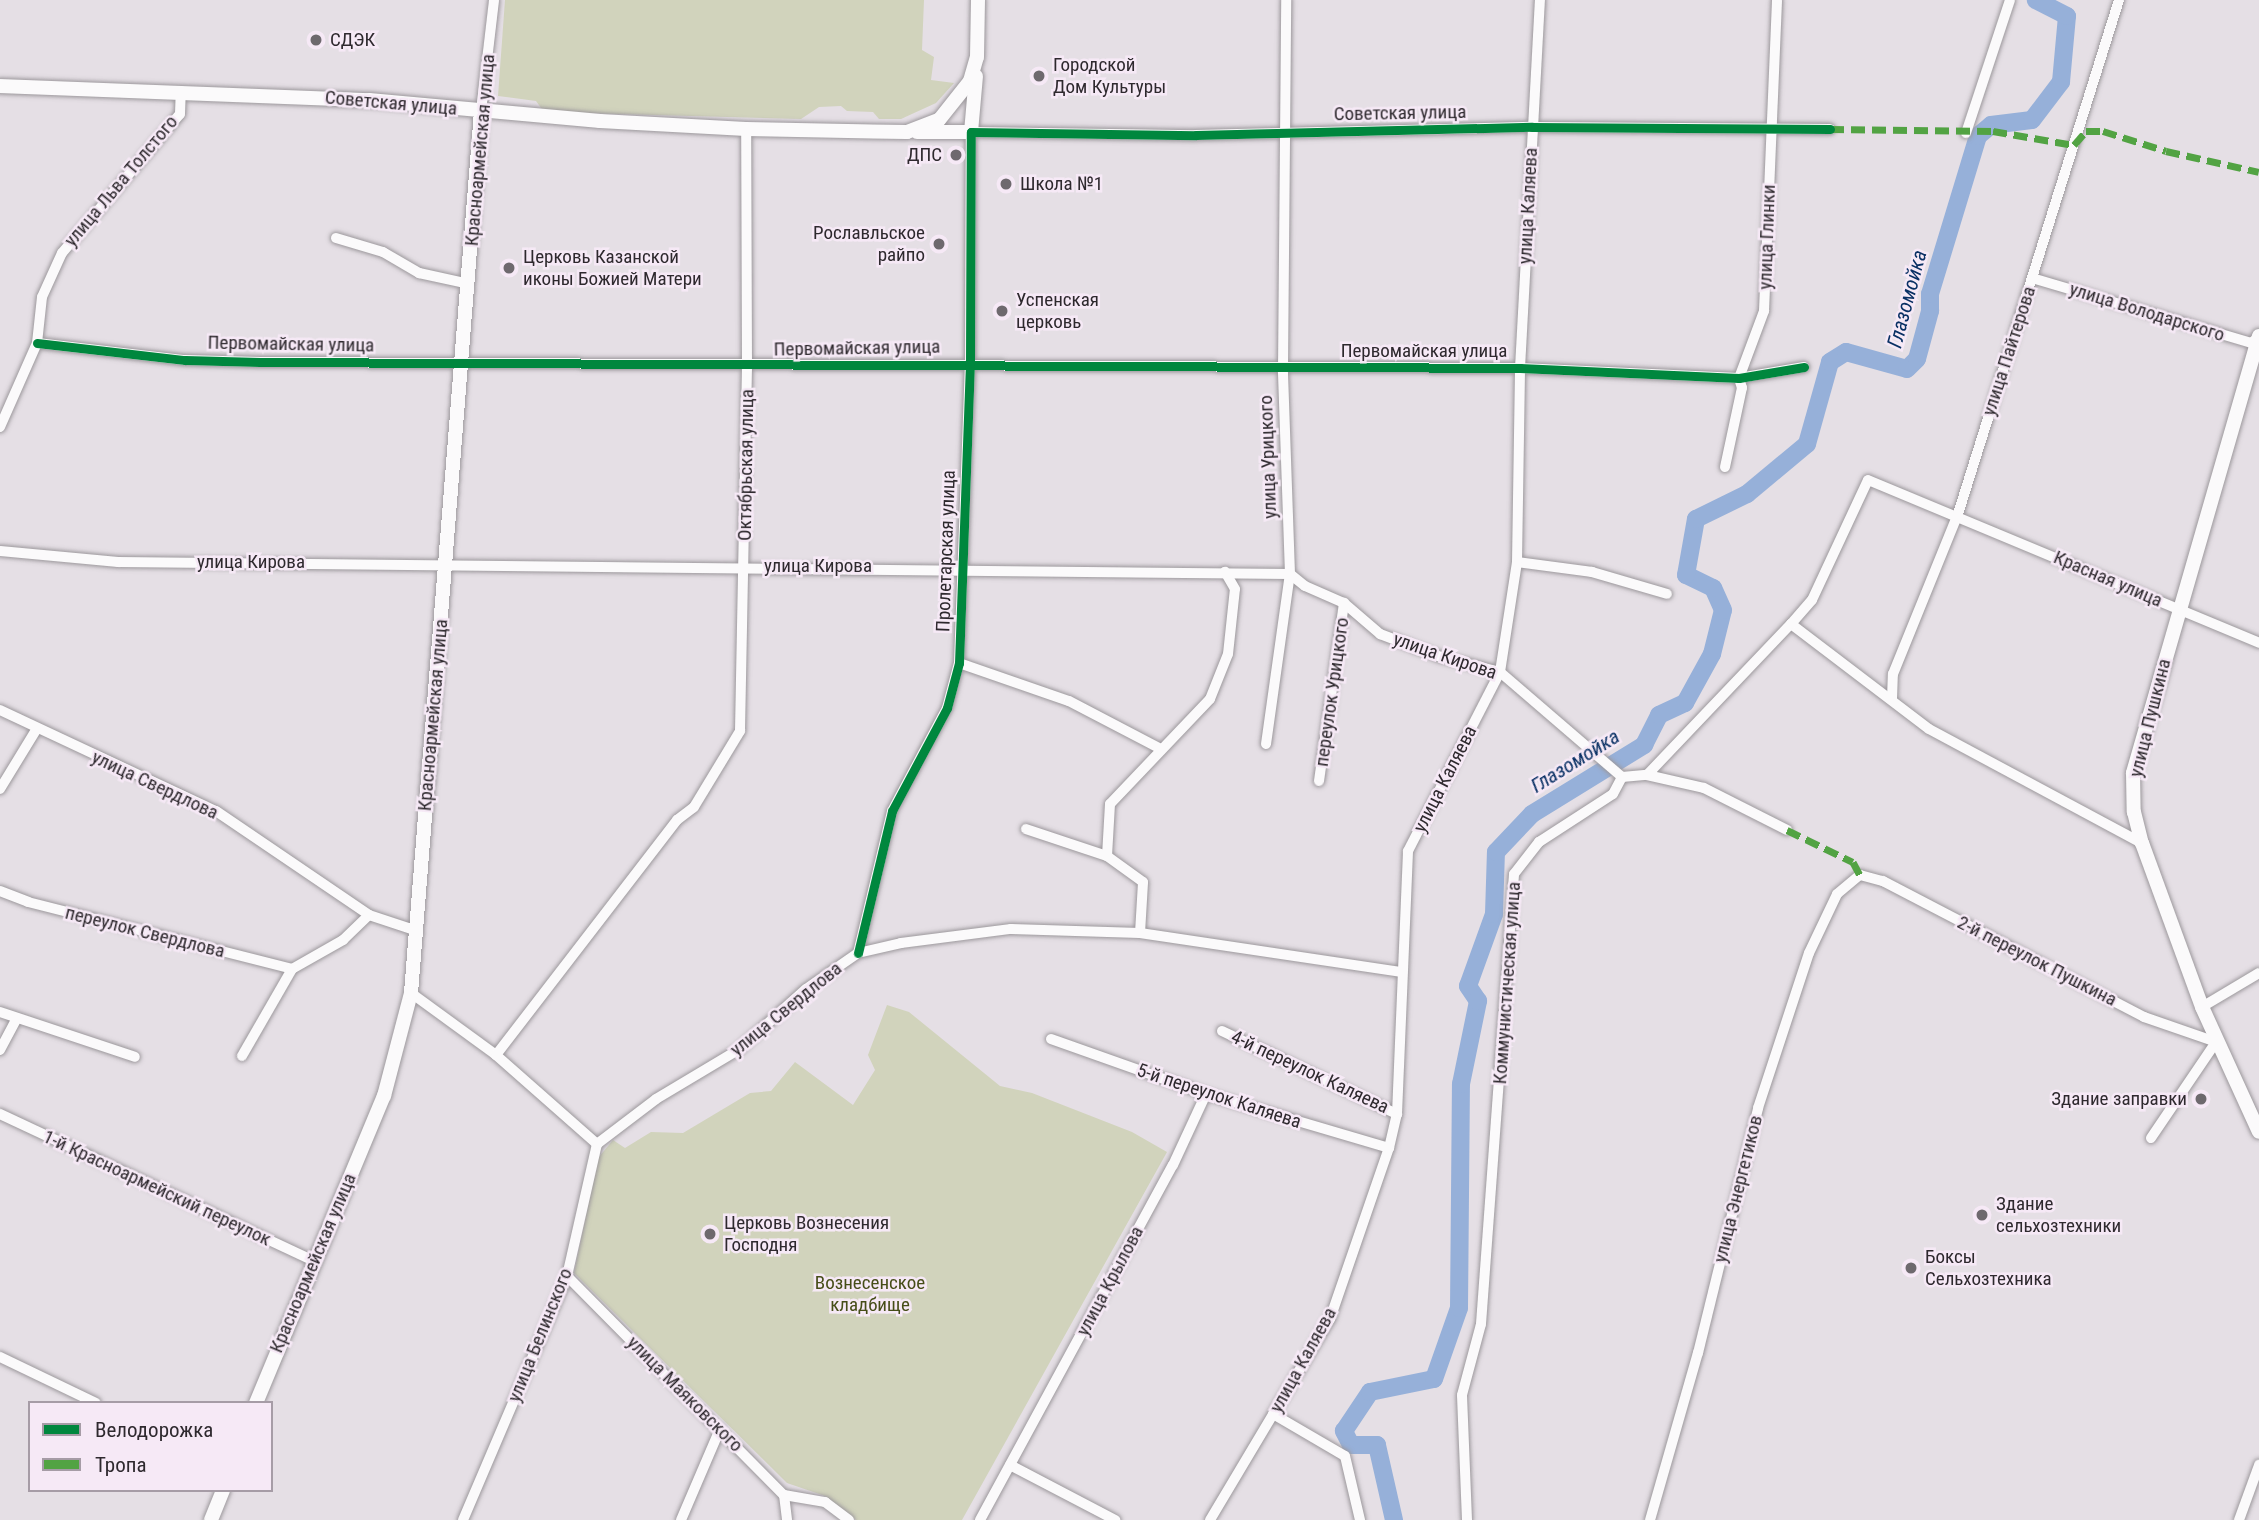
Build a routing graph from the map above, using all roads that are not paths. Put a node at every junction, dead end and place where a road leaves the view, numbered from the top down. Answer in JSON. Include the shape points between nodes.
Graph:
{"nodes":[{"id":1,"x":494,"y":0,"type":"edge"},
{"id":2,"x":978,"y":0,"type":"edge"},
{"id":3,"x":1286,"y":0,"type":"edge"},
{"id":4,"x":1540,"y":0,"type":"edge"},
{"id":5,"x":1777,"y":0,"type":"edge"},
{"id":6,"x":2010,"y":0,"type":"edge"},
{"id":7,"x":2119,"y":0,"type":"edge"},
{"id":8,"x":977,"y":57,"type":"junction"},
{"id":9,"x":0,"y":86,"type":"edge"},
{"id":10,"x":181,"y":91,"type":"junction"},
{"id":11,"x":481,"y":111,"type":"junction"},
{"id":12,"x":939,"y":120,"type":"joint"},
{"id":13,"x":1772,"y":126,"type":"junction"},
{"id":14,"x":1532,"y":127,"type":"junction"},
{"id":15,"x":746,"y":129,"type":"junction"},
{"id":16,"x":1830,"y":129,"type":"dead end"},
{"id":17,"x":907,"y":132,"type":"junction"},
{"id":18,"x":971,"y":132,"type":"junction"},
{"id":19,"x":1286,"y":133,"type":"junction"},
{"id":20,"x":1966,"y":133,"type":"dead end"},
{"id":21,"x":336,"y":238,"type":"dead end"},
{"id":22,"x":2032,"y":278,"type":"junction"},
{"id":23,"x":469,"y":284,"type":"junction"},
{"id":24,"x":2259,"y":336,"type":"edge"},
{"id":25,"x":37,"y":343,"type":"junction"},
{"id":26,"x":970,"y":363,"type":"junction"},
{"id":27,"x":461,"y":365,"type":"junction"},
{"id":28,"x":747,"y":367,"type":"junction"},
{"id":29,"x":1804,"y":367,"type":"dead end"},
{"id":30,"x":1520,"y":368,"type":"junction"},
{"id":31,"x":1283,"y":369,"type":"junction"},
{"id":32,"x":1739,"y":378,"type":"junction"},
{"id":33,"x":0,"y":428,"type":"edge"},
{"id":34,"x":1725,"y":467,"type":"dead end"},
{"id":35,"x":1958,"y":514,"type":"junction"},
{"id":36,"x":0,"y":551,"type":"edge"},
{"id":37,"x":1517,"y":562,"type":"junction"},
{"id":38,"x":447,"y":563,"type":"junction"},
{"id":39,"x":744,"y":566,"type":"junction"},
{"id":40,"x":963,"y":568,"type":"junction"},
{"id":41,"x":1225,"y":572,"type":"junction"},
{"id":42,"x":1290,"y":574,"type":"junction"},
{"id":43,"x":1667,"y":594,"type":"dead end"},
{"id":44,"x":1344,"y":603,"type":"junction"},
{"id":45,"x":2179,"y":610,"type":"junction"},
{"id":46,"x":1791,"y":624,"type":"junction"},
{"id":47,"x":2259,"y":643,"type":"edge"},
{"id":48,"x":959,"y":663,"type":"junction"},
{"id":49,"x":1500,"y":672,"type":"junction"},
{"id":50,"x":1892,"y":699,"type":"junction"},
{"id":51,"x":0,"y":710,"type":"edge"},
{"id":52,"x":36,"y":730,"type":"junction"},
{"id":53,"x":1266,"y":744,"type":"dead end"},
{"id":54,"x":1161,"y":750,"type":"junction"},
{"id":55,"x":1647,"y":775,"type":"junction"},
{"id":56,"x":1622,"y":776,"type":"junction"},
{"id":57,"x":1319,"y":781,"type":"dead end"},
{"id":58,"x":0,"y":789,"type":"edge"},
{"id":59,"x":1026,"y":829,"type":"dead end"},
{"id":60,"x":1787,"y":830,"type":"dead end"},
{"id":61,"x":2142,"y":843,"type":"junction"},
{"id":62,"x":1107,"y":856,"type":"junction"},
{"id":63,"x":1860,"y":875,"type":"joint"},
{"id":64,"x":0,"y":891,"type":"edge"},
{"id":65,"x":369,"y":915,"type":"junction"},
{"id":66,"x":414,"y":930,"type":"junction"},
{"id":67,"x":1140,"y":933,"type":"junction"},
{"id":68,"x":858,"y":953,"type":"junction"},
{"id":69,"x":292,"y":969,"type":"junction"},
{"id":70,"x":1402,"y":972,"type":"junction"},
{"id":71,"x":2259,"y":973,"type":"edge"},
{"id":72,"x":411,"y":993,"type":"junction"},
{"id":73,"x":2202,"y":1007,"type":"junction"},
{"id":74,"x":0,"y":1012,"type":"edge"},
{"id":75,"x":17,"y":1018,"type":"junction"},
{"id":76,"x":1222,"y":1031,"type":"dead end"},
{"id":77,"x":1051,"y":1039,"type":"dead end"},
{"id":78,"x":2216,"y":1041,"type":"junction"},
{"id":79,"x":0,"y":1050,"type":"edge"},
{"id":80,"x":496,"y":1055,"type":"junction"},
{"id":81,"x":242,"y":1056,"type":"dead end"},
{"id":82,"x":135,"y":1057,"type":"dead end"},
{"id":83,"x":1206,"y":1094,"type":"junction"},
{"id":84,"x":0,"y":1114,"type":"edge"},
{"id":85,"x":1397,"y":1114,"type":"junction"},
{"id":86,"x":2259,"y":1132,"type":"edge"},
{"id":87,"x":2151,"y":1138,"type":"dead end"},
{"id":88,"x":597,"y":1144,"type":"junction"},
{"id":89,"x":1389,"y":1148,"type":"junction"},
{"id":90,"x":314,"y":1261,"type":"junction"},
{"id":91,"x":567,"y":1276,"type":"junction"},
{"id":92,"x":0,"y":1357,"type":"edge"},
{"id":93,"x":92,"y":1401,"type":"edge"},
{"id":94,"x":257,"y":1401,"type":"edge"},
{"id":95,"x":1273,"y":1414,"type":"junction"},
{"id":96,"x":720,"y":1429,"type":"junction"},
{"id":97,"x":1010,"y":1465,"type":"junction"},
{"id":98,"x":2259,"y":1465,"type":"edge"},
{"id":99,"x":222,"y":1492,"type":"edge"},
{"id":100,"x":784,"y":1494,"type":"junction"},
{"id":101,"x":211,"y":1520,"type":"edge"},
{"id":102,"x":463,"y":1520,"type":"edge"},
{"id":103,"x":681,"y":1520,"type":"edge"},
{"id":104,"x":787,"y":1520,"type":"edge"},
{"id":105,"x":849,"y":1520,"type":"edge"},
{"id":106,"x":980,"y":1520,"type":"edge"},
{"id":107,"x":1115,"y":1520,"type":"edge"},
{"id":108,"x":1210,"y":1520,"type":"edge"},
{"id":109,"x":1360,"y":1520,"type":"edge"},
{"id":110,"x":1467,"y":1520,"type":"edge"},
{"id":111,"x":1650,"y":1520,"type":"edge"},
{"id":112,"x":2239,"y":1520,"type":"edge"}],
"edges":[{"from":1,"to":11,"type":"street","name":"Красноармейская улица"},
{"from":2,"to":8,"type":"main road","name":"Пролетарская улица"},
{"from":3,"to":19,"type":"street","name":"улица Урицкого"},
{"from":4,"to":14,"type":"street","name":"улица Каляева"},
{"from":5,"to":13,"type":"street","name":"улица Глинки"},
{"from":6,"to":20,"type":"street"},
{"from":7,"to":22,"type":"street","name":"улица Пайтерова"},
{"from":8,"to":12,"type":"main road","name":"Пролетарская улица","via":[[970,81]]},
{"from":8,"to":18,"type":"main road","name":"Пролетарская улица"},
{"from":9,"to":10,"type":"main road","name":"Советская улица"},
{"from":10,"to":11,"type":"main road","name":"Советская улица"},
{"from":10,"to":25,"type":"street","name":"улица Льва Толстого","via":[[180,114],[62,253],[42,297]]},
{"from":11,"to":15,"type":"main road","name":"Советская улица"},
{"from":11,"to":23,"type":"main road","name":"Красноармейская улица"},
{"from":12,"to":17,"type":"main road","name":"Советская улица"},
{"from":13,"to":14,"type":"street","name":"Советская улица"},
{"from":13,"to":16,"type":"street","name":"Советская улица"},
{"from":13,"to":32,"type":"street","name":"улица Глинки","via":[[1764,311]]},
{"from":14,"to":19,"type":"street","name":"Советская улица"},
{"from":14,"to":30,"type":"street","name":"улица Каляева"},
{"from":15,"to":17,"type":"main road","name":"Советская улица"},
{"from":15,"to":28,"type":"street","name":"Октябрьская улица"},
{"from":17,"to":18,"type":"main road","name":"Советская улица"},
{"from":18,"to":19,"type":"street","name":"Советская улица"},
{"from":18,"to":26,"type":"street","name":"Пролетарская улица"},
{"from":19,"to":31,"type":"street","name":"улица Урицкого"},
{"from":21,"to":23,"type":"street","via":[[383,252],[419,272]]},
{"from":22,"to":24,"type":"street","name":"улица Володарского","via":[[2251,343]]},
{"from":22,"to":35,"type":"street","name":"улица Пайтерова"},
{"from":23,"to":27,"type":"main road","name":"Красноармейская улица"},
{"from":24,"to":45,"type":"main road","name":"улица Пушкина"},
{"from":25,"to":27,"type":"street","name":"Первомайская улица","via":[[185,360]]},
{"from":25,"to":33,"type":"street","name":"улица Льва Толстого"},
{"from":26,"to":28,"type":"street","name":"Первомайская улица"},
{"from":26,"to":31,"type":"street","name":"Первомайская улица"},
{"from":26,"to":40,"type":"street","name":"Пролетарская улица"},
{"from":27,"to":28,"type":"street","name":"Первомайская улица"},
{"from":27,"to":38,"type":"main road","name":"Красноармейская улица"},
{"from":28,"to":39,"type":"street","name":"Октябрьская улица"},
{"from":29,"to":32,"type":"street","name":"Первомайская улица"},
{"from":30,"to":31,"type":"street","name":"Первомайская улица"},
{"from":30,"to":32,"type":"street","name":"Первомайская улица"},
{"from":30,"to":37,"type":"street","name":"улица Каляева"},
{"from":31,"to":42,"type":"street","name":"улица Урицкого"},
{"from":32,"to":34,"type":"street","name":"улица Глинки","via":[[1742,388]]},
{"from":35,"to":45,"type":"street","name":"Красная улица"},
{"from":35,"to":46,"type":"street","via":[[1868,480],[1812,600]]},
{"from":35,"to":50,"type":"street","name":"улица Пайтерова","via":[[1893,674]]},
{"from":36,"to":38,"type":"street","name":"улица Кирова","via":[[118,562]]},
{"from":37,"to":43,"type":"street","via":[[1592,572]]},
{"from":37,"to":49,"type":"street","name":"улица Каляева"},
{"from":38,"to":39,"type":"street","name":"улица Кирова"},
{"from":38,"to":66,"type":"main road","name":"Красноармейская улица"},
{"from":39,"to":40,"type":"street","name":"улица Кирова"},
{"from":39,"to":80,"type":"street","name":"Октябрьская улица","via":[[740,731],[694,807],[677,820]]},
{"from":40,"to":41,"type":"street","name":"улица Кирова"},
{"from":40,"to":48,"type":"street","name":"Пролетарская улица"},
{"from":41,"to":42,"type":"street","name":"улица Кирова"},
{"from":41,"to":54,"type":"street","via":[[1235,589],[1228,654],[1210,699]]},
{"from":42,"to":44,"type":"street","name":"улица Кирова"},
{"from":42,"to":53,"type":"street","name":"улица Урицкого"},
{"from":44,"to":49,"type":"street","name":"улица Кирова","via":[[1380,634],[1441,657]]},
{"from":44,"to":57,"type":"street","name":"переулок Урицкого"},
{"from":45,"to":47,"type":"street","name":"Красная улица"},
{"from":45,"to":61,"type":"main road","name":"улица Пушкина","via":[[2133,773],[2134,812]]},
{"from":46,"to":50,"type":"street"},
{"from":46,"to":55,"type":"street"},
{"from":48,"to":54,"type":"street","via":[[1069,701]]},
{"from":48,"to":68,"type":"street","name":"Пролетарская улица","via":[[947,708],[892,811]]},
{"from":49,"to":56,"type":"street","name":"улица Кирова"},
{"from":49,"to":70,"type":"street","name":"улица Каляева","via":[[1408,851]]},
{"from":50,"to":61,"type":"street","via":[[1929,729]]},
{"from":51,"to":52,"type":"street","name":"улица Свердлова"},
{"from":52,"to":58,"type":"street"},
{"from":52,"to":65,"type":"street","name":"улица Свердлова","via":[[216,811]]},
{"from":54,"to":62,"type":"street","via":[[1110,804]]},
{"from":55,"to":56,"type":"street"},
{"from":55,"to":60,"type":"street","via":[[1704,788]]},
{"from":56,"to":110,"type":"street","name":"Коммунистическая улица","via":[[1613,794],[1539,842],[1514,874],[1481,1324],[1462,1395]]},
{"from":59,"to":62,"type":"street"},
{"from":61,"to":73,"type":"main road","name":"улица Пушкина"},
{"from":62,"to":67,"type":"street","via":[[1143,882]]},
{"from":63,"to":78,"type":"street","name":"2-й переулок Пушкина","via":[[1895,887],[2144,1017]]},
{"from":63,"to":111,"type":"street","name":"улица Энергетиков","via":[[1837,894],[1809,953],[1766,1082]]},
{"from":64,"to":69,"type":"street","name":"переулок Свердлова"},
{"from":65,"to":66,"type":"street","name":"улица Свердлова"},
{"from":65,"to":69,"type":"street","via":[[343,940]]},
{"from":66,"to":72,"type":"main road","name":"Красноармейская улица"},
{"from":67,"to":68,"type":"street","name":"улица Свердлова","via":[[1011,929]]},
{"from":67,"to":70,"type":"street","name":"улица Свердлова"},
{"from":68,"to":88,"type":"street","name":"улица Свердлова","via":[[806,989],[738,1050],[656,1099]]},
{"from":69,"to":81,"type":"street"},
{"from":70,"to":85,"type":"street","name":"улица Каляева"},
{"from":71,"to":73,"type":"street"},
{"from":72,"to":80,"type":"street"},
{"from":72,"to":90,"type":"main road","name":"Красноармейская улица","via":[[384,1096]]},
{"from":73,"to":78,"type":"main road","name":"улица Пушкина"},
{"from":74,"to":75,"type":"street"},
{"from":75,"to":79,"type":"street"},
{"from":75,"to":82,"type":"street"},
{"from":76,"to":85,"type":"street","name":"4-й переулок Каляева"},
{"from":77,"to":83,"type":"street","name":"5-й переулок Каляева"},
{"from":78,"to":86,"type":"main road","name":"улица Пушкина"},
{"from":78,"to":87,"type":"street"},
{"from":80,"to":88,"type":"street"},
{"from":83,"to":89,"type":"street","name":"5-й переулок Каляева"},
{"from":83,"to":97,"type":"street","name":"улица Крылова","via":[[1173,1166]]},
{"from":84,"to":90,"type":"street","name":"1-й Красноармейский переулок"},
{"from":85,"to":89,"type":"street","name":"улица Каляева"},
{"from":88,"to":91,"type":"street","name":"улица Белинского"},
{"from":89,"to":95,"type":"street","name":"улица Каляева","via":[[1329,1319]]},
{"from":90,"to":94,"type":"main road","name":"Красноармейская улица"},
{"from":91,"to":96,"type":"street","name":"улица Маяковского"},
{"from":91,"to":102,"type":"street","name":"улица Белинского"},
{"from":92,"to":93,"type":"street"},
{"from":95,"to":108,"type":"street","name":"улица Каляева"},
{"from":95,"to":109,"type":"street","via":[[1345,1456]]},
{"from":96,"to":100,"type":"street","name":"улица Маяковского"},
{"from":96,"to":103,"type":"street"},
{"from":97,"to":106,"type":"street","name":"улица Крылова"},
{"from":97,"to":107,"type":"street"},
{"from":98,"to":112,"type":"street"},
{"from":99,"to":101,"type":"main road"},
{"from":100,"to":104,"type":"street"},
{"from":100,"to":105,"type":"street","via":[[825,1502]]}]}
